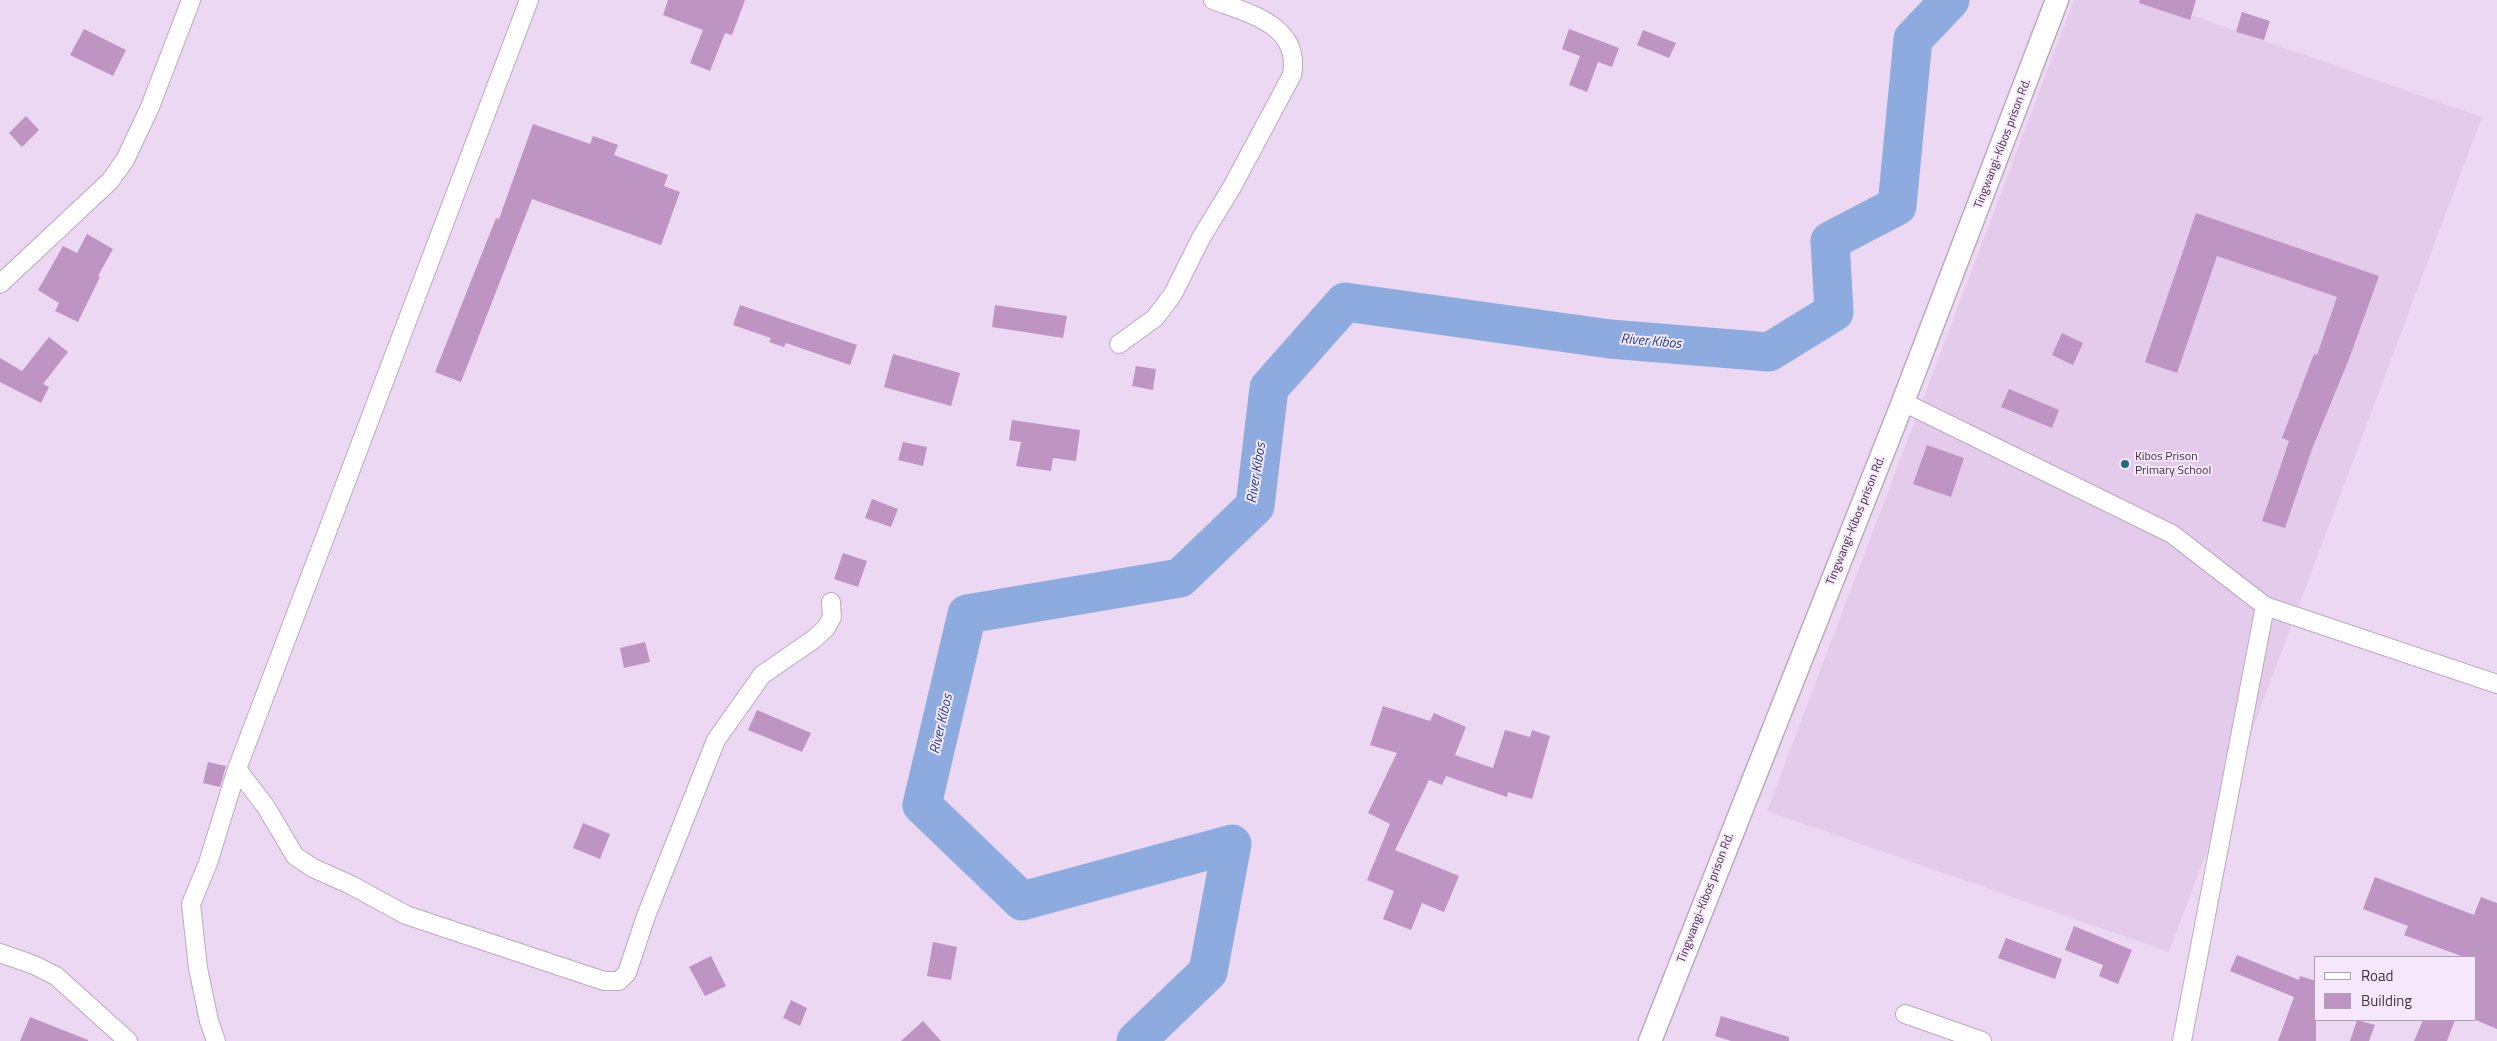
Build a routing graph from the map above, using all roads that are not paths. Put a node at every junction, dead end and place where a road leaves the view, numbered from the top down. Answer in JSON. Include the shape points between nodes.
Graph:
{"nodes":[{"id":1,"x":191,"y":0,"type":"edge"},
{"id":2,"x":530,"y":0,"type":"edge"},
{"id":3,"x":1213,"y":0,"type":"edge"},
{"id":4,"x":2057,"y":0,"type":"edge"},
{"id":5,"x":0,"y":284,"type":"edge"},
{"id":6,"x":1119,"y":344,"type":"dead end"},
{"id":7,"x":1903,"y":402,"type":"junction"},
{"id":8,"x":831,"y":602,"type":"dead end"},
{"id":9,"x":2265,"y":606,"type":"junction"},
{"id":10,"x":2497,"y":684,"type":"edge"},
{"id":11,"x":237,"y":768,"type":"junction"},
{"id":12,"x":0,"y":954,"type":"edge"},
{"id":13,"x":1905,"y":1014,"type":"dead end"},
{"id":14,"x":128,"y":1041,"type":"edge"},
{"id":15,"x":216,"y":1041,"type":"edge"},
{"id":16,"x":1650,"y":1041,"type":"edge"},
{"id":17,"x":1982,"y":1041,"type":"edge"},
{"id":18,"x":2182,"y":1041,"type":"edge"}],
"edges":[{"from":1,"to":5,"type":"street","via":[[150,107],[125,160],[110,181]]},
{"from":2,"to":11,"type":"street"},
{"from":3,"to":6,"type":"street","via":[[1262,18],[1280,31],[1290,45],[1294,62],[1292,75],[1173,294],[1155,318]]},
{"from":4,"to":7,"type":"street","name":"Tingwangi-Kibos prison Rd."},
{"from":7,"to":9,"type":"street","via":[[2172,534]]},
{"from":7,"to":16,"type":"street","name":"Tingwangi-Kibos prison Rd."},
{"from":8,"to":11,"type":"street","via":[[832,617],[826,628],[762,675],[716,740],[646,916],[627,973],[619,981],[604,981],[406,915],[313,868],[295,856],[266,807]]},
{"from":9,"to":10,"type":"street"},
{"from":9,"to":18,"type":"street"},
{"from":11,"to":15,"type":"street","via":[[208,863],[191,904],[198,968]]},
{"from":12,"to":14,"type":"street","via":[[56,976]]},
{"from":13,"to":17,"type":"street"}]}
